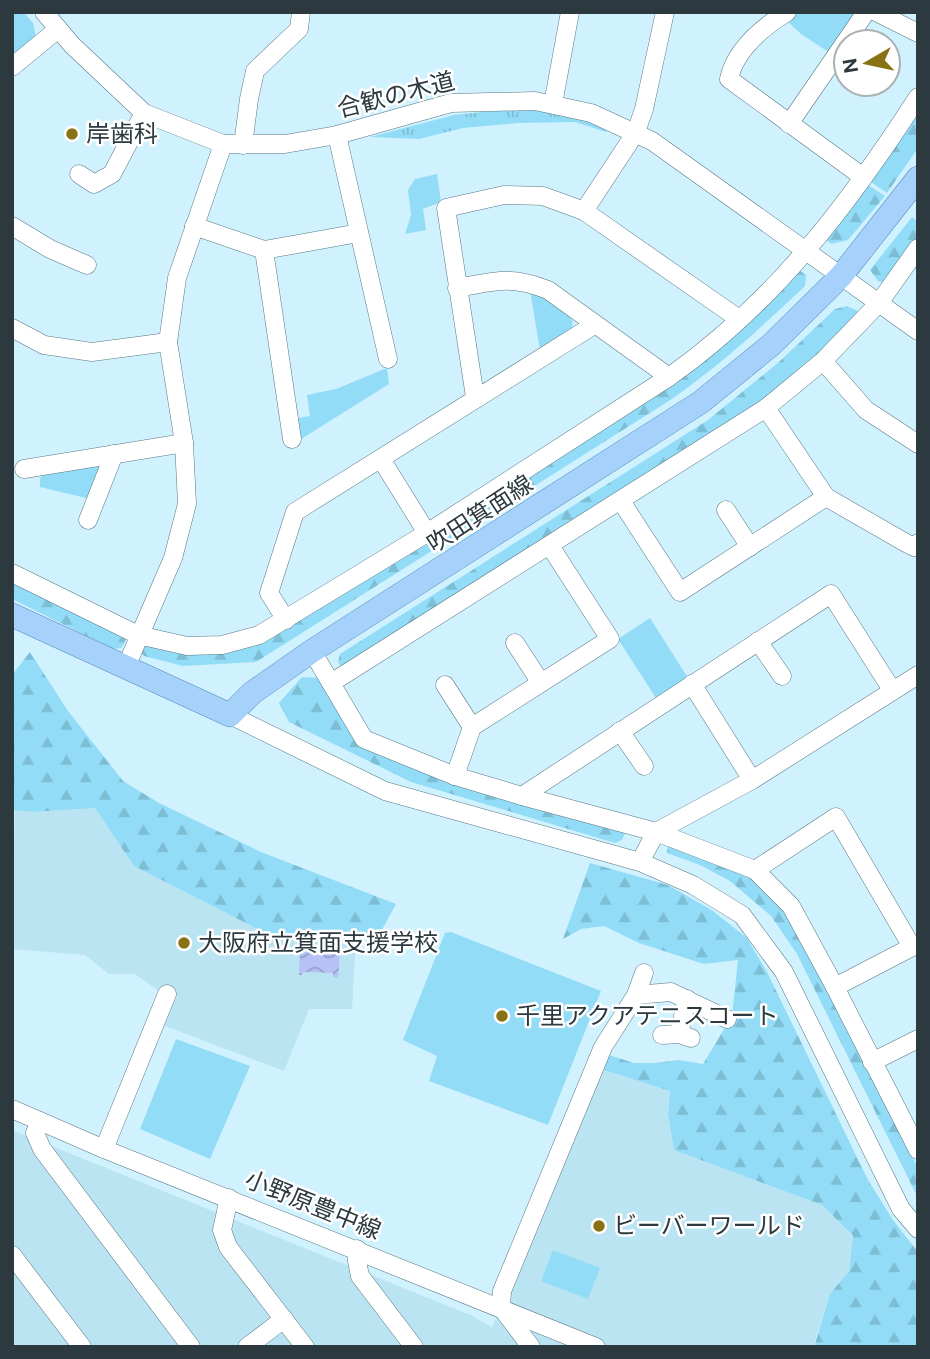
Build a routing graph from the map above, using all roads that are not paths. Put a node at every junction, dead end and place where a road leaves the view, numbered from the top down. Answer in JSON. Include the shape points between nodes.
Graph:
{"nodes":[{"id":1,"x":44,"y":12,"type":"edge"},
{"id":2,"x":301,"y":12,"type":"edge"},
{"id":3,"x":570,"y":12,"type":"edge"},
{"id":4,"x":665,"y":12,"type":"edge"},
{"id":5,"x":787,"y":12,"type":"edge"},
{"id":6,"x":866,"y":12,"type":"edge"},
{"id":7,"x":876,"y":12,"type":"edge"},
{"id":8,"x":58,"y":29,"type":"junction"},
{"id":9,"x":918,"y":33,"type":"edge"},
{"id":10,"x":12,"y":67,"type":"edge"},
{"id":11,"x":918,"y":97,"type":"edge"},
{"id":12,"x":553,"y":104,"type":"junction"},
{"id":13,"x":144,"y":113,"type":"junction"},
{"id":14,"x":789,"y":124,"type":"junction"},
{"id":15,"x":636,"y":132,"type":"junction"},
{"id":16,"x":337,"y":135,"type":"junction"},
{"id":17,"x":223,"y":144,"type":"junction"},
{"id":18,"x":243,"y":145,"type":"junction"},
{"id":19,"x":79,"y":174,"type":"dead end"},
{"id":20,"x":863,"y":177,"type":"junction"},
{"id":21,"x":918,"y":178,"type":"edge"},
{"id":22,"x":584,"y":211,"type":"junction"},
{"id":23,"x":12,"y":226,"type":"edge"},
{"id":24,"x":194,"y":226,"type":"junction"},
{"id":25,"x":359,"y":233,"type":"junction"},
{"id":26,"x":918,"y":248,"type":"edge"},
{"id":27,"x":264,"y":250,"type":"junction"},
{"id":28,"x":807,"y":252,"type":"junction"},
{"id":29,"x":87,"y":265,"type":"dead end"},
{"id":30,"x":841,"y":276,"type":"junction"},
{"id":31,"x":457,"y":288,"type":"junction"},
{"id":32,"x":879,"y":303,"type":"junction"},
{"id":33,"x":739,"y":319,"type":"junction"},
{"id":34,"x":594,"y":324,"type":"junction"},
{"id":35,"x":12,"y":328,"type":"edge"},
{"id":36,"x":918,"y":331,"type":"edge"},
{"id":37,"x":169,"y":342,"type":"junction"},
{"id":38,"x":388,"y":359,"type":"dead end"},
{"id":39,"x":823,"y":361,"type":"junction"},
{"id":40,"x":669,"y":377,"type":"junction"},
{"id":41,"x":475,"y":397,"type":"junction"},
{"id":42,"x":766,"y":408,"type":"junction"},
{"id":43,"x":292,"y":439,"type":"dead end"},
{"id":44,"x":184,"y":443,"type":"junction"},
{"id":45,"x":918,"y":444,"type":"edge"},
{"id":46,"x":114,"y":454,"type":"junction"},
{"id":47,"x":381,"y":459,"type":"junction"},
{"id":48,"x":24,"y":469,"type":"dead end"},
{"id":49,"x":826,"y":497,"type":"junction"},
{"id":50,"x":621,"y":501,"type":"junction"},
{"id":51,"x":726,"y":510,"type":"dead end"},
{"id":52,"x":88,"y":520,"type":"dead end"},
{"id":53,"x":427,"y":533,"type":"junction"},
{"id":54,"x":918,"y":543,"type":"edge"},
{"id":55,"x":550,"y":546,"type":"junction"},
{"id":56,"x":750,"y":547,"type":"junction"},
{"id":57,"x":12,"y":573,"type":"edge"},
{"id":58,"x":12,"y":615,"type":"edge"},
{"id":59,"x":286,"y":620,"type":"junction"},
{"id":60,"x":138,"y":635,"type":"junction"},
{"id":61,"x":758,"y":641,"type":"junction"},
{"id":62,"x":515,"y":643,"type":"dead end"},
{"id":63,"x":312,"y":651,"type":"junction"},
{"id":64,"x":126,"y":667,"type":"junction"},
{"id":65,"x":918,"y":675,"type":"edge"},
{"id":66,"x":782,"y":676,"type":"dead end"},
{"id":67,"x":331,"y":683,"type":"junction"},
{"id":68,"x":541,"y":683,"type":"junction"},
{"id":69,"x":692,"y":684,"type":"junction"},
{"id":70,"x":445,"y":685,"type":"dead end"},
{"id":71,"x":892,"y":690,"type":"junction"},
{"id":72,"x":230,"y":715,"type":"junction"},
{"id":73,"x":471,"y":727,"type":"junction"},
{"id":74,"x":620,"y":731,"type":"junction"},
{"id":75,"x":644,"y":766,"type":"dead end"},
{"id":76,"x":455,"y":776,"type":"junction"},
{"id":77,"x":752,"y":780,"type":"junction"},
{"id":78,"x":522,"y":796,"type":"junction"},
{"id":79,"x":656,"y":831,"type":"junction"},
{"id":80,"x":640,"y":862,"type":"junction"},
{"id":81,"x":755,"y":870,"type":"junction"},
{"id":82,"x":645,"y":973,"type":"dead end"},
{"id":83,"x":835,"y":987,"type":"junction"},
{"id":84,"x":167,"y":994,"type":"dead end"},
{"id":85,"x":636,"y":995,"type":"junction"},
{"id":86,"x":687,"y":999,"type":"junction"},
{"id":87,"x":727,"y":1019,"type":"dead end"},
{"id":88,"x":677,"y":1036,"type":"dead end"},
{"id":89,"x":918,"y":1040,"type":"edge"},
{"id":90,"x":872,"y":1062,"type":"junction"},
{"id":91,"x":12,"y":1109,"type":"edge"},
{"id":92,"x":40,"y":1121,"type":"junction"},
{"id":93,"x":104,"y":1149,"type":"junction"},
{"id":94,"x":918,"y":1150,"type":"edge"},
{"id":95,"x":229,"y":1198,"type":"junction"},
{"id":96,"x":918,"y":1229,"type":"edge"},
{"id":97,"x":357,"y":1249,"type":"junction"},
{"id":98,"x":12,"y":1255,"type":"edge"},
{"id":99,"x":501,"y":1307,"type":"junction"},
{"id":100,"x":284,"y":1319,"type":"junction"},
{"id":101,"x":82,"y":1347,"type":"edge"},
{"id":102,"x":191,"y":1347,"type":"edge"},
{"id":103,"x":247,"y":1347,"type":"edge"},
{"id":104,"x":305,"y":1347,"type":"edge"},
{"id":105,"x":414,"y":1347,"type":"edge"},
{"id":106,"x":531,"y":1347,"type":"edge"},
{"id":107,"x":596,"y":1347,"type":"edge"}],
"edges":[{"from":1,"to":8,"type":"street","name":"合歓の木道"},
{"from":2,"to":18,"type":"street","via":[[299,29],[255,71]]},
{"from":3,"to":12,"type":"street"},
{"from":4,"to":15,"type":"street"},
{"from":5,"to":14,"type":"street","via":[[754,37],[729,79]]},
{"from":6,"to":14,"type":"street"},
{"from":7,"to":9,"type":"street"},
{"from":8,"to":10,"type":"street"},
{"from":8,"to":13,"type":"street","name":"合歓の木道"},
{"from":11,"to":20,"type":"street"},
{"from":12,"to":15,"type":"street","name":"合歓の木道","via":[[591,113]]},
{"from":12,"to":16,"type":"street","name":"合歓の木道","via":[[451,103]]},
{"from":13,"to":17,"type":"street","name":"合歓の木道"},
{"from":13,"to":19,"type":"street","via":[[112,174],[94,184]]},
{"from":14,"to":20,"type":"street"},
{"from":15,"to":22,"type":"street"},
{"from":15,"to":28,"type":"street","name":"合歓の木道"},
{"from":16,"to":18,"type":"street","name":"合歓の木道","via":[[285,145]]},
{"from":16,"to":25,"type":"street"},
{"from":17,"to":18,"type":"street","name":"合歓の木道"},
{"from":17,"to":24,"type":"street"},
{"from":20,"to":28,"type":"street"},
{"from":21,"to":30,"type":"main road","name":"吹田箕面線"},
{"from":22,"to":31,"type":"street","via":[[543,196],[504,194],[446,208]]},
{"from":22,"to":33,"type":"street"},
{"from":23,"to":29,"type":"street"},
{"from":24,"to":27,"type":"street"},
{"from":24,"to":37,"type":"street","via":[[177,278]]},
{"from":25,"to":27,"type":"street"},
{"from":25,"to":38,"type":"street"},
{"from":26,"to":32,"type":"street"},
{"from":27,"to":43,"type":"street"},
{"from":28,"to":30,"type":"street","name":"合歓の木道"},
{"from":28,"to":33,"type":"street"},
{"from":30,"to":32,"type":"street","name":"合歓の木道"},
{"from":30,"to":63,"type":"main road","name":"吹田箕面線","via":[[771,345],[701,402]]},
{"from":31,"to":34,"type":"street","via":[[507,279],[529,282],[548,290]]},
{"from":31,"to":41,"type":"street"},
{"from":32,"to":36,"type":"street","name":"合歓の木道"},
{"from":32,"to":39,"type":"street"},
{"from":33,"to":40,"type":"street","via":[[705,352]]},
{"from":34,"to":40,"type":"street"},
{"from":34,"to":41,"type":"street"},
{"from":35,"to":37,"type":"street","via":[[44,345],[92,352]]},
{"from":37,"to":44,"type":"street"},
{"from":39,"to":42,"type":"street"},
{"from":39,"to":45,"type":"street","via":[[866,410]]},
{"from":40,"to":53,"type":"street"},
{"from":41,"to":47,"type":"street"},
{"from":42,"to":49,"type":"street"},
{"from":42,"to":50,"type":"street"},
{"from":44,"to":46,"type":"street"},
{"from":44,"to":60,"type":"street","via":[[187,504],[173,558]]},
{"from":46,"to":48,"type":"street"},
{"from":46,"to":52,"type":"street"},
{"from":47,"to":53,"type":"street"},
{"from":47,"to":59,"type":"street","via":[[295,512],[269,593]]},
{"from":49,"to":54,"type":"street","via":[[906,543],[915,547]]},
{"from":49,"to":56,"type":"street"},
{"from":50,"to":55,"type":"street"},
{"from":50,"to":56,"type":"street","via":[[680,592]]},
{"from":51,"to":56,"type":"street"},
{"from":53,"to":59,"type":"street"},
{"from":55,"to":67,"type":"street"},
{"from":55,"to":68,"type":"street","via":[[610,639]]},
{"from":57,"to":60,"type":"street"},
{"from":58,"to":64,"type":"main road"},
{"from":59,"to":60,"type":"street","via":[[259,635],[222,645],[187,646]]},
{"from":60,"to":64,"type":"street"},
{"from":61,"to":66,"type":"street"},
{"from":61,"to":69,"type":"street"},
{"from":61,"to":71,"type":"street","via":[[831,594]]},
{"from":62,"to":68,"type":"street"},
{"from":63,"to":67,"type":"street"},
{"from":63,"to":72,"type":"main road","name":"吹田箕面線","via":[[251,694]]},
{"from":64,"to":72,"type":"main road"},
{"from":65,"to":71,"type":"street"},
{"from":67,"to":76,"type":"street","via":[[364,739]]},
{"from":68,"to":73,"type":"street"},
{"from":69,"to":74,"type":"street"},
{"from":69,"to":77,"type":"street"},
{"from":70,"to":73,"type":"street"},
{"from":71,"to":77,"type":"street"},
{"from":72,"to":80,"type":"street","via":[[384,791]]},
{"from":73,"to":76,"type":"street"},
{"from":74,"to":75,"type":"street"},
{"from":74,"to":78,"type":"street"},
{"from":76,"to":78,"type":"street"},
{"from":77,"to":79,"type":"street"},
{"from":78,"to":79,"type":"street"},
{"from":79,"to":80,"type":"street"},
{"from":79,"to":81,"type":"street"},
{"from":80,"to":96,"type":"street","via":[[693,884],[742,915],[783,972],[901,1209]]},
{"from":81,"to":83,"type":"street","via":[[791,906]]},
{"from":81,"to":83,"type":"street","via":[[836,817],[912,947]]},
{"from":82,"to":85,"type":"street"},
{"from":83,"to":90,"type":"street"},
{"from":84,"to":93,"type":"street"},
{"from":85,"to":86,"type":"street","via":[[671,992]]},
{"from":85,"to":99,"type":"street","via":[[603,1047],[502,1291]]},
{"from":86,"to":87,"type":"street"},
{"from":86,"to":88,"type":"street"},
{"from":89,"to":90,"type":"street"},
{"from":90,"to":94,"type":"street"},
{"from":91,"to":92,"type":"street","name":"小野原豊中線"},
{"from":92,"to":93,"type":"street","name":"小野原豊中線"},
{"from":92,"to":102,"type":"street","via":[[35,1133],[42,1149]]},
{"from":93,"to":95,"type":"street","name":"小野原豊中線"},
{"from":95,"to":97,"type":"street","name":"小野原豊中線"},
{"from":95,"to":100,"type":"street","via":[[222,1230],[228,1247]]},
{"from":97,"to":99,"type":"street","name":"小野原豊中線"},
{"from":97,"to":105,"type":"street","via":[[360,1276]]},
{"from":98,"to":101,"type":"street"},
{"from":99,"to":106,"type":"street"},
{"from":99,"to":107,"type":"street","name":"小野原豊中線"},
{"from":100,"to":103,"type":"street"},
{"from":100,"to":104,"type":"street"}]}
